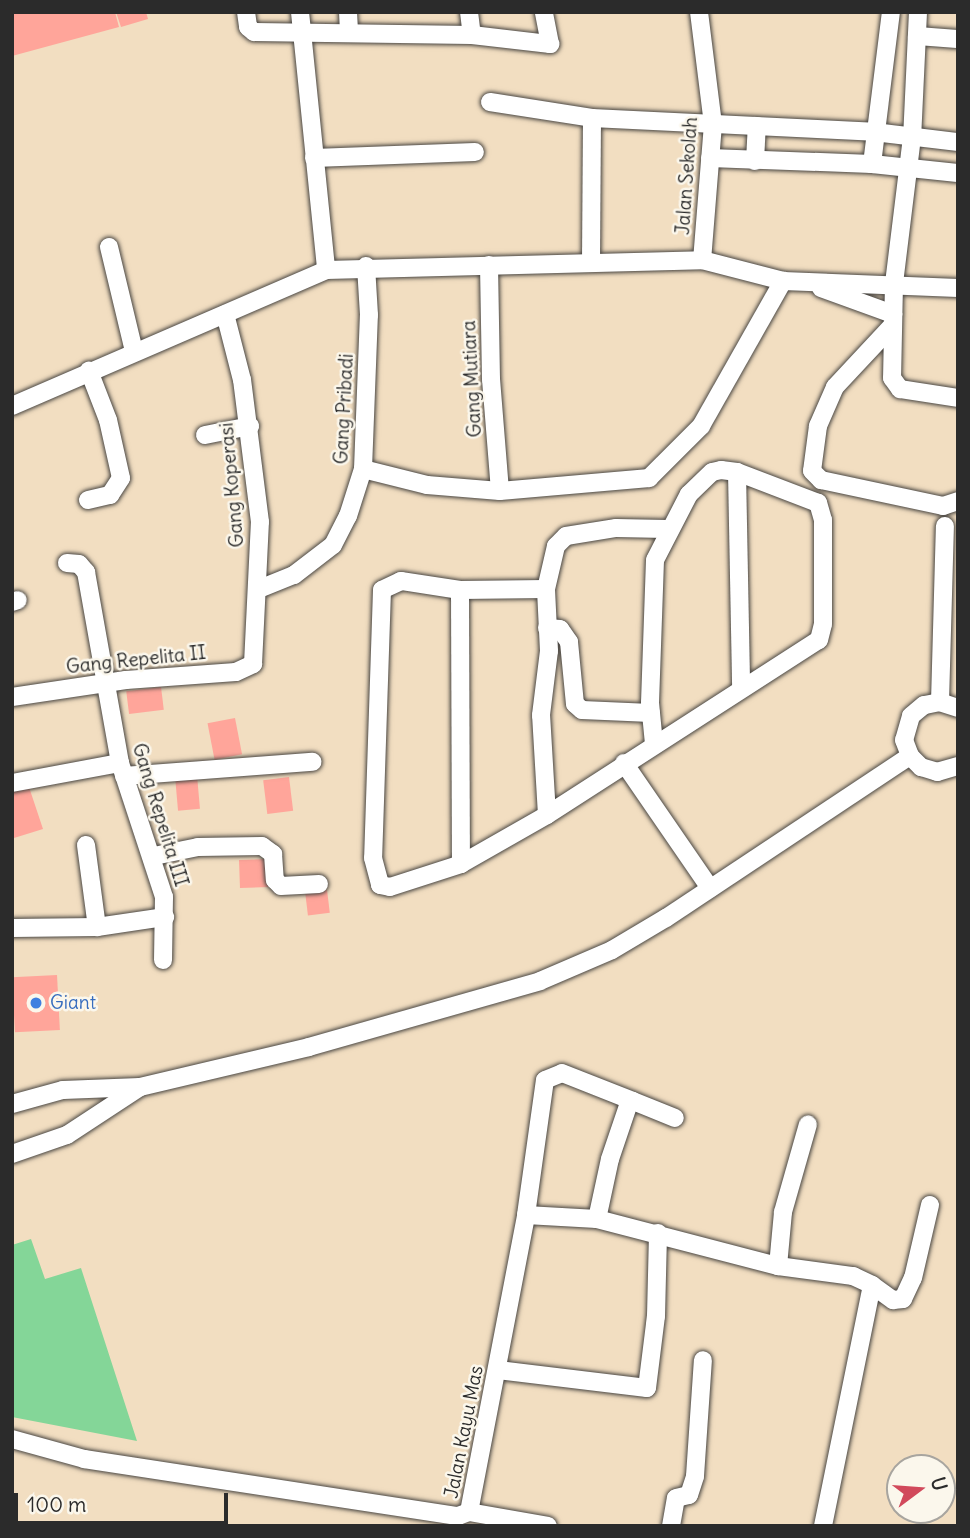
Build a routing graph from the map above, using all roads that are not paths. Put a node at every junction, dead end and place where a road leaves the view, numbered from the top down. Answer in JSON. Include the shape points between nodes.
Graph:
{"nodes":[{"id":1,"x":246,"y":12,"type":"edge"},
{"id":2,"x":300,"y":12,"type":"edge"},
{"id":3,"x":348,"y":12,"type":"edge"},
{"id":4,"x":469,"y":12,"type":"edge"},
{"id":5,"x":544,"y":12,"type":"edge"},
{"id":6,"x":699,"y":12,"type":"edge"},
{"id":7,"x":891,"y":12,"type":"edge"},
{"id":8,"x":918,"y":12,"type":"edge"},
{"id":9,"x":349,"y":32,"type":"junction"},
{"id":10,"x":302,"y":34,"type":"junction"},
{"id":11,"x":472,"y":35,"type":"junction"},
{"id":12,"x":917,"y":36,"type":"junction"},
{"id":13,"x":958,"y":39,"type":"edge"},
{"id":14,"x":490,"y":102,"type":"dead end"},
{"id":15,"x":592,"y":118,"type":"junction"},
{"id":16,"x":713,"y":124,"type":"junction"},
{"id":17,"x":757,"y":126,"type":"junction"},
{"id":18,"x":874,"y":132,"type":"junction"},
{"id":19,"x":912,"y":137,"type":"junction"},
{"id":20,"x":958,"y":142,"type":"edge"},
{"id":21,"x":475,"y":152,"type":"dead end"},
{"id":22,"x":314,"y":158,"type":"junction"},
{"id":23,"x":710,"y":158,"type":"junction"},
{"id":24,"x":755,"y":161,"type":"junction"},
{"id":25,"x":872,"y":164,"type":"junction"},
{"id":26,"x":909,"y":169,"type":"junction"},
{"id":27,"x":958,"y":173,"type":"edge"},
{"id":28,"x":109,"y":247,"type":"dead end"},
{"id":29,"x":702,"y":260,"type":"junction"},
{"id":30,"x":591,"y":261,"type":"junction"},
{"id":31,"x":489,"y":265,"type":"junction"},
{"id":32,"x":366,"y":266,"type":"junction"},
{"id":33,"x":326,"y":270,"type":"junction"},
{"id":34,"x":783,"y":281,"type":"junction"},
{"id":35,"x":808,"y":283,"type":"junction"},
{"id":36,"x":894,"y":284,"type":"junction"},
{"id":37,"x":958,"y":288,"type":"edge"},
{"id":38,"x":225,"y":314,"type":"junction"},
{"id":39,"x":892,"y":321,"type":"junction"},
{"id":40,"x":135,"y":351,"type":"junction"},
{"id":41,"x":89,"y":372,"type":"junction"},
{"id":42,"x":958,"y":398,"type":"edge"},
{"id":43,"x":12,"y":406,"type":"edge"},
{"id":44,"x":250,"y":426,"type":"junction"},
{"id":45,"x":205,"y":435,"type":"dead end"},
{"id":46,"x":363,"y":469,"type":"junction"},
{"id":47,"x":737,"y":472,"type":"junction"},
{"id":48,"x":500,"y":491,"type":"junction"},
{"id":49,"x":88,"y":500,"type":"dead end"},
{"id":50,"x":958,"y":501,"type":"edge"},
{"id":51,"x":945,"y":526,"type":"dead end"},
{"id":52,"x":667,"y":529,"type":"junction"},
{"id":53,"x":67,"y":563,"type":"dead end"},
{"id":54,"x":259,"y":589,"type":"junction"},
{"id":55,"x":546,"y":589,"type":"junction"},
{"id":56,"x":460,"y":590,"type":"junction"},
{"id":57,"x":547,"y":628,"type":"junction"},
{"id":58,"x":256,"y":654,"type":"joint"},
{"id":59,"x":107,"y":683,"type":"junction"},
{"id":60,"x":741,"y":687,"type":"junction"},
{"id":61,"x":12,"y":697,"type":"edge"},
{"id":62,"x":940,"y":702,"type":"junction"},
{"id":63,"x":958,"y":708,"type":"edge"},
{"id":64,"x":651,"y":713,"type":"junction"},
{"id":65,"x":654,"y":744,"type":"junction"},
{"id":66,"x":910,"y":756,"type":"junction"},
{"id":67,"x":312,"y":762,"type":"dead end"},
{"id":68,"x":624,"y":763,"type":"junction"},
{"id":69,"x":958,"y":766,"type":"edge"},
{"id":70,"x":122,"y":769,"type":"junction"},
{"id":71,"x":12,"y":783,"type":"edge"},
{"id":72,"x":547,"y":815,"type":"junction"},
{"id":73,"x":86,"y":845,"type":"dead end"},
{"id":74,"x":154,"y":856,"type":"junction"},
{"id":75,"x":461,"y":864,"type":"junction"},
{"id":76,"x":319,"y":884,"type":"dead end"},
{"id":77,"x":709,"y":888,"type":"junction"},
{"id":78,"x":165,"y":917,"type":"junction"},
{"id":79,"x":97,"y":927,"type":"junction"},
{"id":80,"x":12,"y":928,"type":"edge"},
{"id":81,"x":163,"y":960,"type":"dead end"},
{"id":82,"x":141,"y":1087,"type":"junction"},
{"id":83,"x":633,"y":1101,"type":"junction"},
{"id":84,"x":12,"y":1104,"type":"edge"},
{"id":85,"x":675,"y":1118,"type":"dead end"},
{"id":86,"x":808,"y":1124,"type":"dead end"},
{"id":87,"x":12,"y":1154,"type":"edge"},
{"id":88,"x":930,"y":1205,"type":"dead end"},
{"id":89,"x":526,"y":1215,"type":"junction"},
{"id":90,"x":597,"y":1219,"type":"junction"},
{"id":91,"x":658,"y":1233,"type":"junction"},
{"id":92,"x":778,"y":1266,"type":"junction"},
{"id":93,"x":872,"y":1285,"type":"junction"},
{"id":94,"x":703,"y":1360,"type":"dead end"},
{"id":95,"x":498,"y":1370,"type":"junction"},
{"id":96,"x":12,"y":1439,"type":"edge"},
{"id":97,"x":469,"y":1512,"type":"junction"},
{"id":98,"x":548,"y":1526,"type":"edge"},
{"id":99,"x":671,"y":1526,"type":"edge"},
{"id":100,"x":823,"y":1526,"type":"edge"}],
"edges":[{"from":1,"to":10,"type":"street","via":[[250,31]]},
{"from":2,"to":10,"type":"street"},
{"from":3,"to":9,"type":"street"},
{"from":4,"to":11,"type":"street"},
{"from":5,"to":11,"type":"street","via":[[550,44]]},
{"from":6,"to":16,"type":"street","name":"Jalan Sekolah"},
{"from":7,"to":18,"type":"street"},
{"from":8,"to":12,"type":"street"},
{"from":9,"to":10,"type":"street"},
{"from":9,"to":11,"type":"street"},
{"from":10,"to":22,"type":"street"},
{"from":12,"to":13,"type":"street"},
{"from":12,"to":19,"type":"street"},
{"from":14,"to":15,"type":"street"},
{"from":15,"to":16,"type":"street"},
{"from":15,"to":30,"type":"street"},
{"from":16,"to":17,"type":"street"},
{"from":16,"to":23,"type":"street","name":"Jalan Sekolah"},
{"from":17,"to":18,"type":"street"},
{"from":17,"to":24,"type":"street"},
{"from":18,"to":19,"type":"street"},
{"from":18,"to":25,"type":"street"},
{"from":19,"to":20,"type":"street"},
{"from":19,"to":26,"type":"street"},
{"from":21,"to":22,"type":"street"},
{"from":22,"to":33,"type":"street"},
{"from":23,"to":24,"type":"street"},
{"from":23,"to":29,"type":"street","name":"Jalan Sekolah"},
{"from":24,"to":25,"type":"street"},
{"from":25,"to":26,"type":"street"},
{"from":26,"to":27,"type":"street"},
{"from":26,"to":36,"type":"street"},
{"from":28,"to":40,"type":"street"},
{"from":29,"to":30,"type":"street"},
{"from":29,"to":34,"type":"street"},
{"from":30,"to":31,"type":"street"},
{"from":31,"to":32,"type":"street"},
{"from":31,"to":48,"type":"street","name":"Gang Mutiara","via":[[491,379]]},
{"from":32,"to":33,"type":"street"},
{"from":32,"to":46,"type":"street","name":"Gang Pribadi","via":[[369,315]]},
{"from":33,"to":38,"type":"street"},
{"from":34,"to":35,"type":"street"},
{"from":34,"to":48,"type":"street","via":[[701,426],[658,472],[638,480]]},
{"from":35,"to":36,"type":"street"},
{"from":35,"to":39,"type":"street"},
{"from":36,"to":37,"type":"street"},
{"from":36,"to":39,"type":"street"},
{"from":38,"to":40,"type":"street"},
{"from":38,"to":44,"type":"street","name":"Gang Koperasi"},
{"from":39,"to":42,"type":"street","via":[[895,386]]},
{"from":39,"to":50,"type":"street","via":[[835,387],[818,426],[812,471],[821,480],[943,506]]},
{"from":40,"to":41,"type":"street"},
{"from":41,"to":43,"type":"street"},
{"from":41,"to":49,"type":"street","via":[[108,420],[121,478],[110,495]]},
{"from":44,"to":45,"type":"street"},
{"from":44,"to":54,"type":"street","name":"Gang Koperasi","via":[[260,522]]},
{"from":46,"to":48,"type":"street","via":[[427,485]]},
{"from":46,"to":54,"type":"street","name":"Gang Pribadi","via":[[333,545],[294,575]]},
{"from":47,"to":52,"type":"street","via":[[712,472],[689,495]]},
{"from":47,"to":60,"type":"street"},
{"from":47,"to":60,"type":"street","via":[[818,502],[823,520],[819,640]]},
{"from":51,"to":62,"type":"street"},
{"from":52,"to":55,"type":"street","via":[[616,528],[566,536],[556,546]]},
{"from":52,"to":64,"type":"street","via":[[655,560]]},
{"from":53,"to":59,"type":"street","name":"Gang Repelita III","via":[[79,564],[86,572]]},
{"from":54,"to":58,"type":"street","name":"Gang Koperasi"},
{"from":55,"to":56,"type":"street"},
{"from":55,"to":57,"type":"street"},
{"from":56,"to":75,"type":"street"},
{"from":56,"to":75,"type":"street","via":[[401,581],[382,590],[373,858],[380,885],[390,887]]},
{"from":57,"to":64,"type":"street","via":[[560,629],[569,642],[575,704],[582,710]]},
{"from":57,"to":72,"type":"street","via":[[548,677],[541,715]]},
{"from":58,"to":59,"type":"street","name":"Gang Repelita II","via":[[253,664],[236,672]]},
{"from":59,"to":61,"type":"street","name":"Gang Repelita II"},
{"from":59,"to":70,"type":"street","name":"Gang Repelita III"},
{"from":60,"to":65,"type":"street"},
{"from":62,"to":63,"type":"street"},
{"from":62,"to":66,"type":"street","via":[[924,705],[911,716],[904,740]]},
{"from":64,"to":65,"type":"street"},
{"from":65,"to":68,"type":"street"},
{"from":66,"to":69,"type":"street","via":[[929,771]]},
{"from":66,"to":77,"type":"street"},
{"from":67,"to":70,"type":"street"},
{"from":68,"to":72,"type":"street"},
{"from":68,"to":77,"type":"street"},
{"from":70,"to":71,"type":"street"},
{"from":70,"to":74,"type":"street","name":"Gang Repelita III"},
{"from":72,"to":75,"type":"street"},
{"from":73,"to":79,"type":"street"},
{"from":74,"to":76,"type":"street","via":[[198,847],[262,846],[273,854],[275,880],[281,886]]},
{"from":74,"to":78,"type":"street","name":"Gang Repelita III"},
{"from":77,"to":82,"type":"street","via":[[612,950],[540,981],[309,1047]]},
{"from":78,"to":79,"type":"street","name":"Gang Repelita III"},
{"from":78,"to":81,"type":"street","name":"Gang Repelita III"},
{"from":79,"to":80,"type":"street","name":"Gang Repelita III"},
{"from":82,"to":84,"type":"street","via":[[63,1090]]},
{"from":82,"to":87,"type":"street","via":[[67,1135]]},
{"from":83,"to":85,"type":"street"},
{"from":83,"to":89,"type":"street","name":"Jalan Kayu Mas","via":[[562,1073],[548,1076]]},
{"from":83,"to":90,"type":"street","via":[[610,1159]]},
{"from":86,"to":92,"type":"street","via":[[783,1212]]},
{"from":88,"to":93,"type":"street","via":[[913,1278],[903,1299],[893,1300]]},
{"from":89,"to":90,"type":"street"},
{"from":89,"to":95,"type":"street","name":"Jalan Kayu Mas"},
{"from":90,"to":91,"type":"street"},
{"from":91,"to":92,"type":"street"},
{"from":91,"to":95,"type":"street","via":[[655,1329],[647,1388]]},
{"from":92,"to":93,"type":"street","via":[[853,1276]]},
{"from":93,"to":100,"type":"street"},
{"from":94,"to":99,"type":"street","via":[[695,1476],[689,1495],[676,1498]]},
{"from":95,"to":97,"type":"street","name":"Jalan Kayu Mas"},
{"from":96,"to":97,"type":"street","name":"Jalan Kayu Mas","via":[[83,1459],[458,1516]]},
{"from":97,"to":98,"type":"street"}]}
